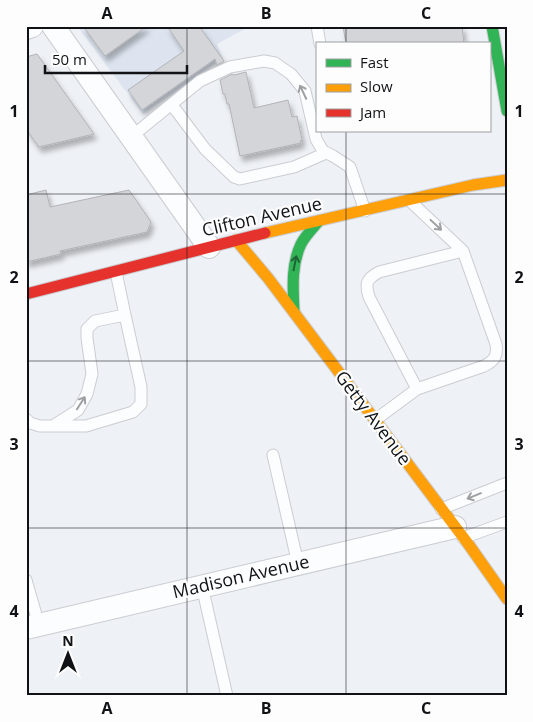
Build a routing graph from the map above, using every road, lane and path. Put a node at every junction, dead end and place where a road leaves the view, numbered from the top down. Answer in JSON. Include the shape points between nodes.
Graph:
{"nodes":[{"id":1,"x":32,"y":26,"type":"edge"},
{"id":2,"x":53,"y":26,"type":"edge"},
{"id":3,"x":317,"y":26,"type":"edge"},
{"id":4,"x":492,"y":26,"type":"edge"},
{"id":5,"x":26,"y":28,"type":"edge"},
{"id":6,"x":320,"y":42,"type":"edge"},
{"id":7,"x":172,"y":105,"type":"junction"},
{"id":8,"x":507,"y":111,"type":"edge"},
{"id":9,"x":131,"y":137,"type":"junction"},
{"id":10,"x":326,"y":152,"type":"junction"},
{"id":11,"x":507,"y":180,"type":"edge"},
{"id":12,"x":409,"y":200,"type":"junction"},
{"id":13,"x":365,"y":211,"type":"junction"},
{"id":14,"x":318,"y":222,"type":"junction"},
{"id":15,"x":236,"y":240,"type":"junction"},
{"id":16,"x":209,"y":247,"type":"junction"},
{"id":17,"x":463,"y":251,"type":"junction"},
{"id":18,"x":116,"y":272,"type":"junction"},
{"id":19,"x":26,"y":294,"type":"edge"},
{"id":20,"x":294,"y":311,"type":"junction"},
{"id":21,"x":124,"y":315,"type":"junction"},
{"id":22,"x":417,"y":389,"type":"junction"},
{"id":23,"x":26,"y":419,"type":"edge"},
{"id":24,"x":375,"y":420,"type":"junction"},
{"id":25,"x":53,"y":426,"type":"junction"},
{"id":26,"x":273,"y":455,"type":"dead end"},
{"id":27,"x":507,"y":483,"type":"edge"},
{"id":28,"x":441,"y":509,"type":"junction"},
{"id":29,"x":507,"y":522,"type":"edge"},
{"id":30,"x":459,"y":532,"type":"junction"},
{"id":31,"x":298,"y":564,"type":"junction"},
{"id":32,"x":26,"y":580,"type":"edge"},
{"id":33,"x":202,"y":586,"type":"junction"},
{"id":34,"x":507,"y":599,"type":"edge"},
{"id":35,"x":33,"y":626,"type":"edge"},
{"id":36,"x":227,"y":696,"type":"edge"}],
"edges":[{"from":1,"to":5,"type":"street"},
{"from":2,"to":9,"type":"street"},
{"from":3,"to":6,"type":"lane"},
{"from":4,"to":8,"type":"main road"},
{"from":7,"to":9,"type":"lane"},
{"from":7,"to":10,"type":"lane","via":[[205,149],[240,179],[294,167]]},
{"from":10,"to":7,"type":"lane","one_way":true,"via":[[316,139],[305,91],[291,74],[275,63],[264,61],[230,67],[200,81]]},
{"from":9,"to":16,"type":"street"},
{"from":10,"to":13,"type":"lane","via":[[350,168]]},
{"from":11,"to":12,"type":"main road","name":"Clifton Avenue"},
{"from":12,"to":13,"type":"main road","name":"Clifton Avenue"},
{"from":12,"to":17,"type":"lane","one_way":true},
{"from":13,"to":14,"type":"main road","name":"Clifton Avenue"},
{"from":14,"to":15,"type":"main road","name":"Clifton Avenue"},
{"from":20,"to":14,"type":"main road","one_way":true,"via":[[296,258],[300,244]]},
{"from":15,"to":16,"type":"main road","name":"Clifton Avenue"},
{"from":15,"to":20,"type":"main road","name":"Getty Avenue"},
{"from":16,"to":18,"type":"main road","name":"Clifton Avenue"},
{"from":17,"to":22,"type":"lane","via":[[496,344],[496,357],[484,366]]},
{"from":17,"to":22,"type":"lane","via":[[379,272],[368,282],[369,298]]},
{"from":18,"to":19,"type":"main road","name":"Clifton Avenue"},
{"from":18,"to":21,"type":"lane"},
{"from":20,"to":24,"type":"main road","name":"Getty Avenue"},
{"from":25,"to":21,"type":"lane","one_way":true,"via":[[78,410],[87,394],[92,374],[88,329],[95,321]]},
{"from":21,"to":25,"type":"lane","via":[[141,387],[141,404],[133,412],[86,426]]},
{"from":22,"to":24,"type":"lane"},
{"from":23,"to":25,"type":"lane","via":[[40,426]]},
{"from":24,"to":28,"type":"main road","name":"Getty Avenue"},
{"from":26,"to":31,"type":"lane"},
{"from":27,"to":28,"type":"lane","one_way":true},
{"from":28,"to":30,"type":"main road","name":"Getty Avenue"},
{"from":29,"to":30,"type":"lane"},
{"from":30,"to":31,"type":"street","name":"Madison Avenue"},
{"from":30,"to":34,"type":"main road","name":"Getty Avenue"},
{"from":31,"to":33,"type":"street","name":"Madison Avenue"},
{"from":32,"to":35,"type":"lane"},
{"from":33,"to":35,"type":"street","name":"Madison Avenue"},
{"from":33,"to":36,"type":"lane"}]}
